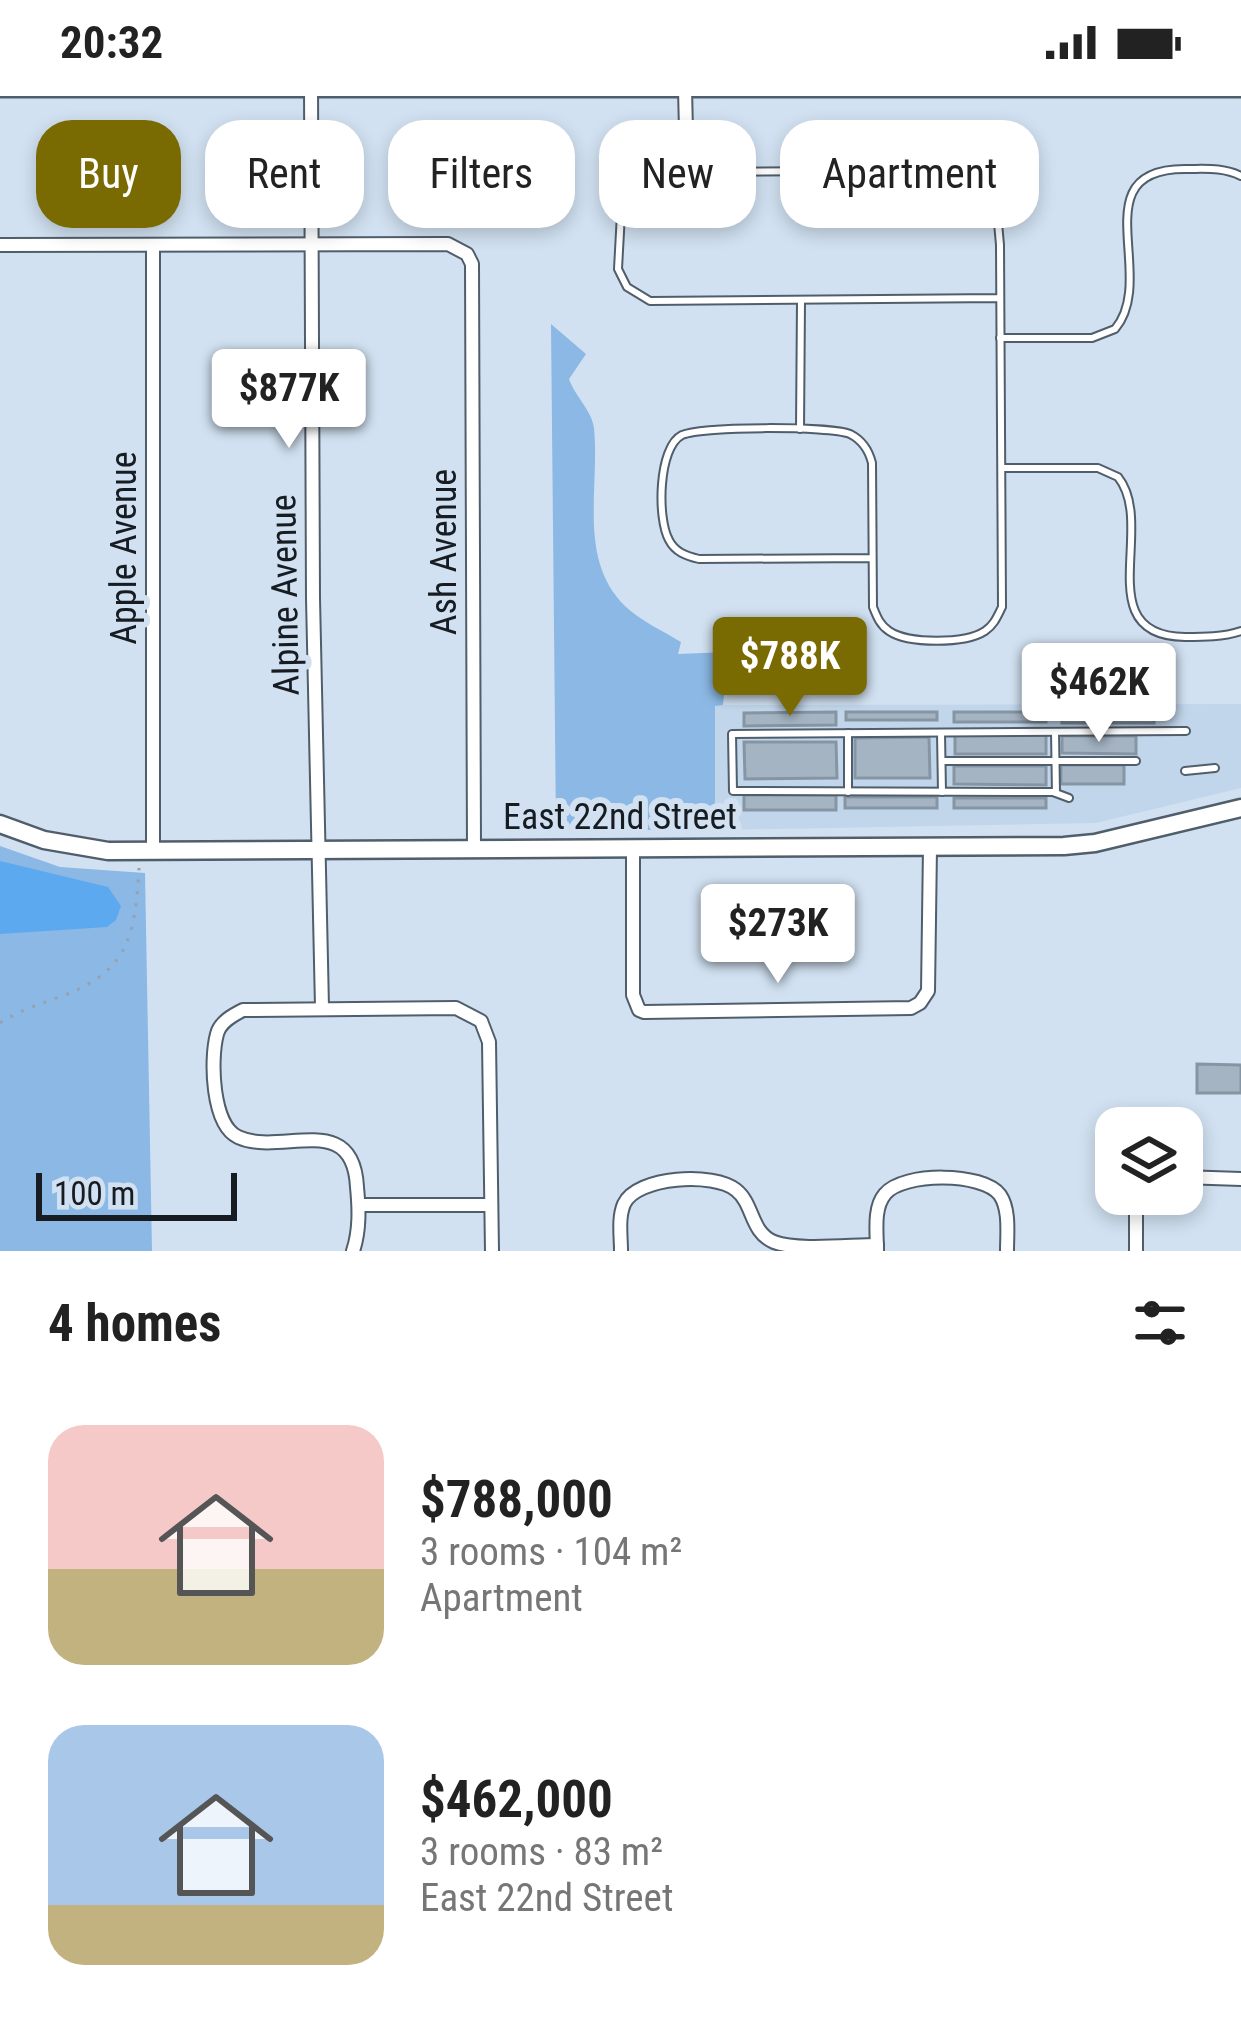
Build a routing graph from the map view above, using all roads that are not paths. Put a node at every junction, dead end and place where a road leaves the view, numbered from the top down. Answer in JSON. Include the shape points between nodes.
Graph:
{"nodes":[{"id":1,"x":311,"y":86,"type":"edge"},
{"id":2,"x":549,"y":86,"type":"edge"},
{"id":3,"x":0,"y":88,"type":"edge"},
{"id":4,"x":1241,"y":88,"type":"edge"},
{"id":5,"x":686,"y":89,"type":"junction"},
{"id":6,"x":686,"y":120,"type":"edge"},
{"id":7,"x":756,"y":172,"type":"edge"},
{"id":8,"x":1241,"y":176,"type":"edge"},
{"id":9,"x":620,"y":228,"type":"edge"},
{"id":10,"x":313,"y":244,"type":"junction"},
{"id":11,"x":0,"y":245,"type":"edge"},
{"id":12,"x":153,"y":245,"type":"junction"},
{"id":13,"x":1000,"y":298,"type":"junction"},
{"id":14,"x":801,"y":301,"type":"junction"},
{"id":15,"x":1000,"y":338,"type":"junction"},
{"id":16,"x":800,"y":429,"type":"junction"},
{"id":17,"x":1001,"y":468,"type":"junction"},
{"id":18,"x":872,"y":558,"type":"junction"},
{"id":19,"x":1241,"y":631,"type":"edge"},
{"id":20,"x":1186,"y":731,"type":"dead end"},
{"id":21,"x":1055,"y":732,"type":"junction"},
{"id":22,"x":848,"y":733,"type":"junction"},
{"id":23,"x":941,"y":733,"type":"junction"},
{"id":24,"x":942,"y":761,"type":"junction"},
{"id":25,"x":1055,"y":761,"type":"junction"},
{"id":26,"x":1136,"y":761,"type":"dead end"},
{"id":27,"x":1215,"y":768,"type":"dead end"},
{"id":28,"x":1185,"y":771,"type":"dead end"},
{"id":29,"x":848,"y":792,"type":"junction"},
{"id":30,"x":942,"y":792,"type":"junction"},
{"id":31,"x":1055,"y":793,"type":"junction"},
{"id":32,"x":1070,"y":798,"type":"dead end"},
{"id":33,"x":1241,"y":808,"type":"edge"},
{"id":34,"x":0,"y":824,"type":"edge"},
{"id":35,"x":930,"y":847,"type":"junction"},
{"id":36,"x":474,"y":850,"type":"junction"},
{"id":37,"x":633,"y":850,"type":"junction"},
{"id":38,"x":146,"y":851,"type":"junction"},
{"id":39,"x":320,"y":852,"type":"junction"},
{"id":40,"x":322,"y":1007,"type":"junction"},
{"id":41,"x":1203,"y":1178,"type":"edge"},
{"id":42,"x":1241,"y":1179,"type":"edge"},
{"id":43,"x":358,"y":1205,"type":"junction"},
{"id":44,"x":490,"y":1205,"type":"junction"},
{"id":45,"x":1136,"y":1215,"type":"edge"},
{"id":46,"x":877,"y":1248,"type":"edge"},
{"id":47,"x":353,"y":1251,"type":"edge"},
{"id":48,"x":492,"y":1251,"type":"edge"},
{"id":49,"x":621,"y":1251,"type":"edge"},
{"id":50,"x":1007,"y":1251,"type":"edge"},
{"id":51,"x":1136,"y":1251,"type":"edge"}],
"edges":[{"from":1,"to":2,"type":"street"},
{"from":1,"to":3,"type":"street"},
{"from":1,"to":10,"type":"street","name":"Alpine Avenue"},
{"from":2,"to":5,"type":"street"},
{"from":4,"to":5,"type":"street"},
{"from":5,"to":6,"type":"street"},
{"from":7,"to":13,"type":"lane","via":[[976,173],[999,207]]},
{"from":8,"to":15,"type":"lane","via":[[1165,169],[1137,182],[1128,202],[1129,302],[1115,329],[1092,338]]},
{"from":9,"to":14,"type":"lane","via":[[618,269],[627,287],[650,301]]},
{"from":10,"to":12,"type":"street"},
{"from":10,"to":36,"type":"street","name":"Ash Avenue","via":[[448,244],[472,264]]},
{"from":10,"to":39,"type":"street","name":"Alpine Avenue"},
{"from":11,"to":12,"type":"street"},
{"from":12,"to":38,"type":"street","name":"Apple Avenue"},
{"from":13,"to":14,"type":"lane"},
{"from":13,"to":15,"type":"lane"},
{"from":14,"to":16,"type":"lane"},
{"from":15,"to":17,"type":"lane"},
{"from":16,"to":18,"type":"lane","via":[[845,432],[869,452]]},
{"from":16,"to":18,"type":"lane","via":[[700,430],[677,438],[664,463],[666,536],[699,559]]},
{"from":17,"to":18,"type":"lane","via":[[1001,607],[982,633],[890,632],[873,607]]},
{"from":17,"to":19,"type":"lane","via":[[1098,468],[1118,477],[1130,500],[1131,599],[1140,622],[1176,637]]},
{"from":20,"to":21,"type":"lane"},
{"from":21,"to":23,"type":"lane"},
{"from":21,"to":25,"type":"lane"},
{"from":22,"to":23,"type":"lane"},
{"from":22,"to":29,"type":"lane"},
{"from":22,"to":29,"type":"lane","via":[[732,734],[734,791]]},
{"from":23,"to":24,"type":"lane"},
{"from":24,"to":25,"type":"lane"},
{"from":24,"to":30,"type":"lane"},
{"from":25,"to":26,"type":"lane"},
{"from":25,"to":31,"type":"lane"},
{"from":27,"to":28,"type":"lane"},
{"from":29,"to":30,"type":"lane"},
{"from":30,"to":31,"type":"lane"},
{"from":31,"to":32,"type":"lane"},
{"from":33,"to":35,"type":"street","name":"East 22nd Street","via":[[1095,843]]},
{"from":34,"to":38,"type":"street","name":"East 22nd Street","via":[[68,844]]},
{"from":35,"to":37,"type":"street","name":"East 22nd Street"},
{"from":35,"to":37,"type":"street","via":[[928,991],[911,1008],[644,1012],[633,995]]},
{"from":36,"to":37,"type":"street","name":"East 22nd Street"},
{"from":36,"to":39,"type":"street","name":"East 22nd Street"},
{"from":38,"to":39,"type":"street","name":"East 22nd Street"},
{"from":39,"to":40,"type":"street","name":"Alpine Avenue"},
{"from":40,"to":43,"type":"street","via":[[231,1016],[217,1033],[217,1112],[243,1139],[337,1144],[353,1161]]},
{"from":40,"to":44,"type":"street","via":[[456,1009],[481,1021],[489,1042]]},
{"from":41,"to":42,"type":"street"},
{"from":43,"to":44,"type":"street"},
{"from":43,"to":47,"type":"street"},
{"from":44,"to":48,"type":"street"},
{"from":45,"to":51,"type":"street"},
{"from":46,"to":49,"type":"street","via":[[776,1243],[759,1231],[738,1190],[689,1181],[651,1182],[632,1193],[621,1217]]},
{"from":46,"to":50,"type":"street","via":[[879,1206],[893,1186],[974,1179],[1006,1208]]}]}
